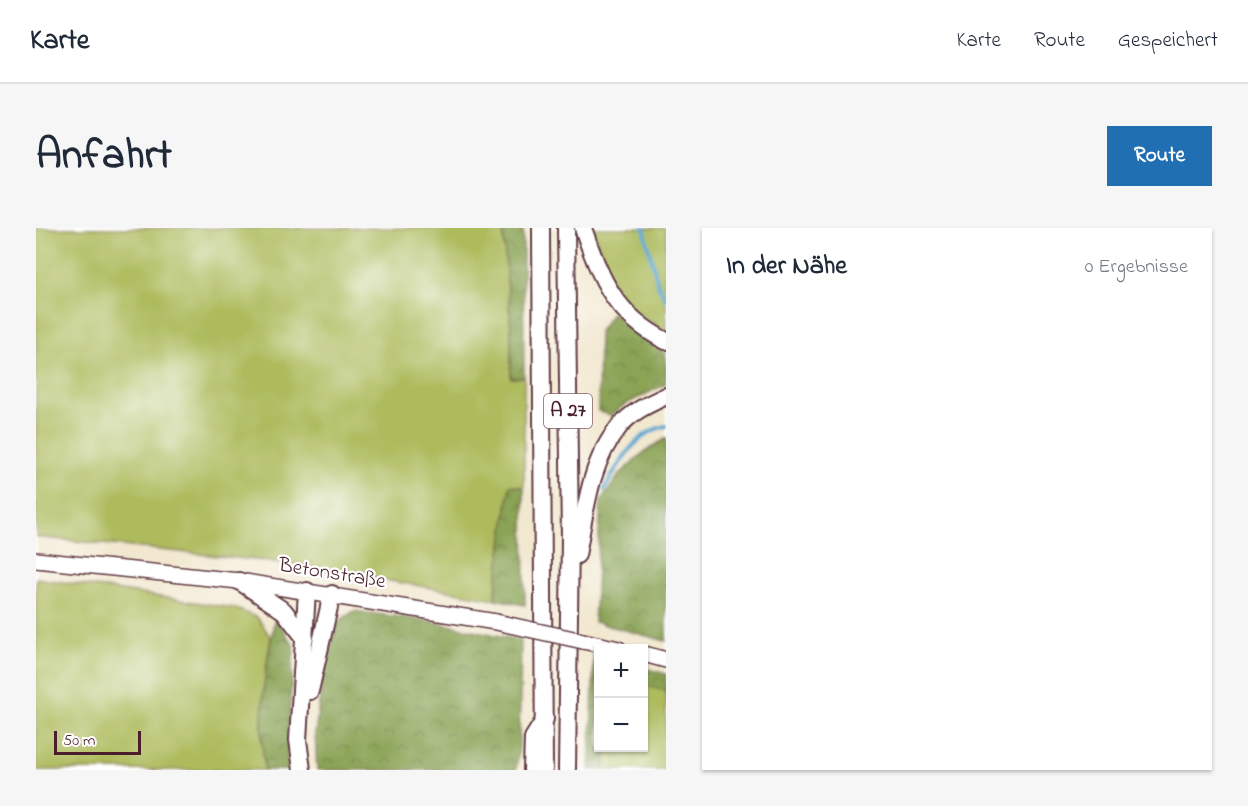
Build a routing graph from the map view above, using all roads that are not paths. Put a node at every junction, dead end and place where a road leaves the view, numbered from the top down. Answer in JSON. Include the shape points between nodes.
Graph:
{"nodes":[{"id":1,"x":542,"y":228,"type":"edge"},
{"id":2,"x":566,"y":228,"type":"edge"},
{"id":3,"x":583,"y":228,"type":"edge"},
{"id":4,"x":666,"y":341,"type":"edge"},
{"id":5,"x":666,"y":396,"type":"edge"},
{"id":6,"x":36,"y":560,"type":"edge"},
{"id":7,"x":239,"y":581,"type":"junction"},
{"id":8,"x":307,"y":591,"type":"junction"},
{"id":9,"x":332,"y":594,"type":"junction"},
{"id":10,"x":569,"y":594,"type":"junction"},
{"id":11,"x":305,"y":638,"type":"junction"},
{"id":12,"x":600,"y":644,"type":"edge"},
{"id":13,"x":648,"y":655,"type":"edge"},
{"id":14,"x":666,"y":660,"type":"edge"},
{"id":15,"x":546,"y":718,"type":"junction"},
{"id":16,"x":302,"y":770,"type":"edge"},
{"id":17,"x":309,"y":770,"type":"edge"},
{"id":18,"x":532,"y":770,"type":"edge"},
{"id":19,"x":544,"y":770,"type":"edge"},
{"id":20,"x":567,"y":770,"type":"edge"}],
"edges":[{"from":1,"to":15,"type":"highway","number":"A 27"},
{"from":2,"to":10,"type":"highway","number":"A 27"},
{"from":3,"to":4,"type":"highway","via":[[606,289],[627,316]]},
{"from":5,"to":10,"type":"highway","via":[[641,408],[620,425],[605,447],[586,506]]},
{"from":6,"to":7,"type":"main road","name":"Betonstraße"},
{"from":7,"to":8,"type":"main road","name":"Betonstraße"},
{"from":7,"to":11,"type":"highway","via":[[284,611]]},
{"from":8,"to":9,"type":"main road","name":"Betonstraße"},
{"from":8,"to":11,"type":"highway"},
{"from":9,"to":12,"type":"main road","name":"Betonstraße","bridge":true},
{"from":9,"to":17,"type":"highway","via":[[311,678]]},
{"from":10,"to":20,"type":"highway","number":"A 27"},
{"from":11,"to":16,"type":"highway","via":[[298,740]]},
{"from":13,"to":14,"type":"main road"},
{"from":15,"to":18,"type":"highway","via":[[533,738]]},
{"from":15,"to":19,"type":"highway","number":"A 27"}]}
